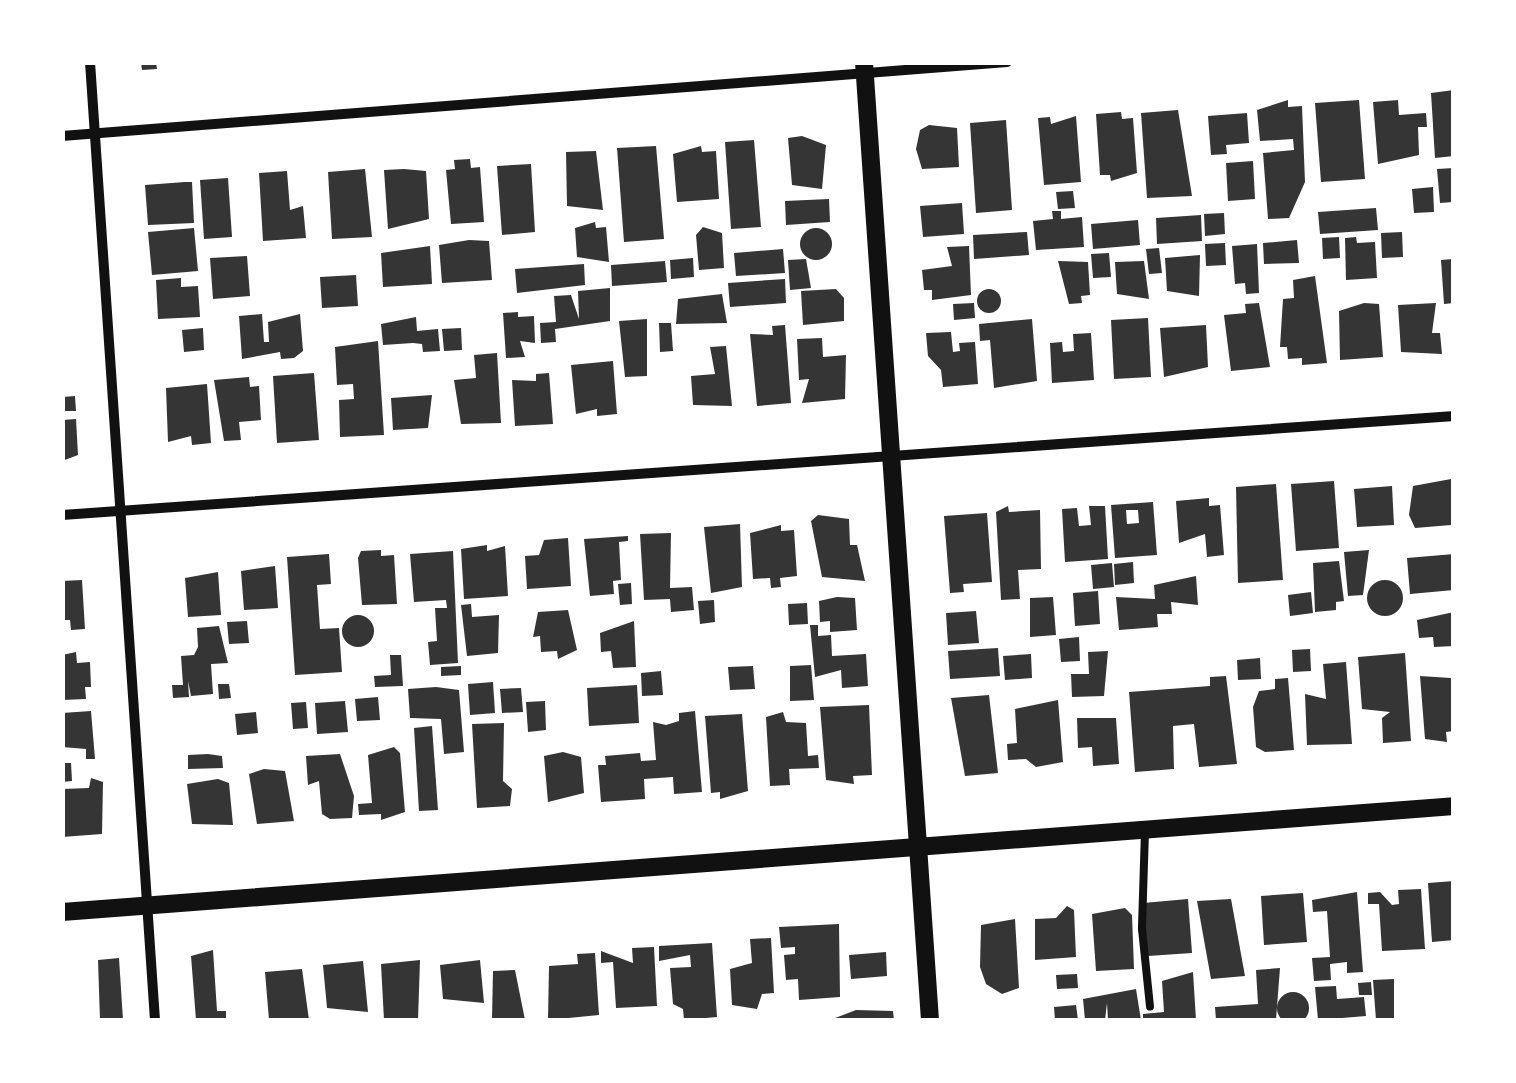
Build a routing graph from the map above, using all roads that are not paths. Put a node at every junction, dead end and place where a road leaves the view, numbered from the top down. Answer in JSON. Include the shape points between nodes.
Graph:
{"nodes":[{"id":1,"x":90,"y":62,"type":"edge"},
{"id":2,"x":1007,"y":62,"type":"edge"},
{"id":3,"x":865,"y":68,"type":"edge"},
{"id":4,"x":94,"y":134,"type":"junction"},
{"id":5,"x":62,"y":136,"type":"edge"},
{"id":6,"x":1454,"y":416,"type":"edge"},
{"id":7,"x":894,"y":456,"type":"junction"},
{"id":8,"x":122,"y":510,"type":"junction"},
{"id":9,"x":62,"y":515,"type":"edge"},
{"id":10,"x":1454,"y":806,"type":"edge"},
{"id":11,"x":1145,"y":831,"type":"junction"},
{"id":12,"x":920,"y":850,"type":"junction"},
{"id":13,"x":148,"y":906,"type":"junction"},
{"id":14,"x":62,"y":912,"type":"edge"},
{"id":15,"x":1150,"y":1007,"type":"dead end"},
{"id":16,"x":155,"y":1020,"type":"edge"},
{"id":17,"x":930,"y":1020,"type":"edge"}],
"edges":[{"from":1,"to":4,"type":"street"},
{"from":2,"to":3,"type":"street"},
{"from":3,"to":4,"type":"street"},
{"from":3,"to":7,"type":"street"},
{"from":4,"to":5,"type":"street"},
{"from":4,"to":8,"type":"street"},
{"from":6,"to":7,"type":"street"},
{"from":7,"to":8,"type":"street"},
{"from":7,"to":12,"type":"street"},
{"from":8,"to":9,"type":"street"},
{"from":8,"to":13,"type":"street"},
{"from":10,"to":11,"type":"street"},
{"from":11,"to":12,"type":"street"},
{"from":11,"to":15,"type":"lane","via":[[1142,929]]},
{"from":12,"to":13,"type":"street"},
{"from":12,"to":17,"type":"street"},
{"from":13,"to":14,"type":"street"},
{"from":13,"to":16,"type":"street"}]}
